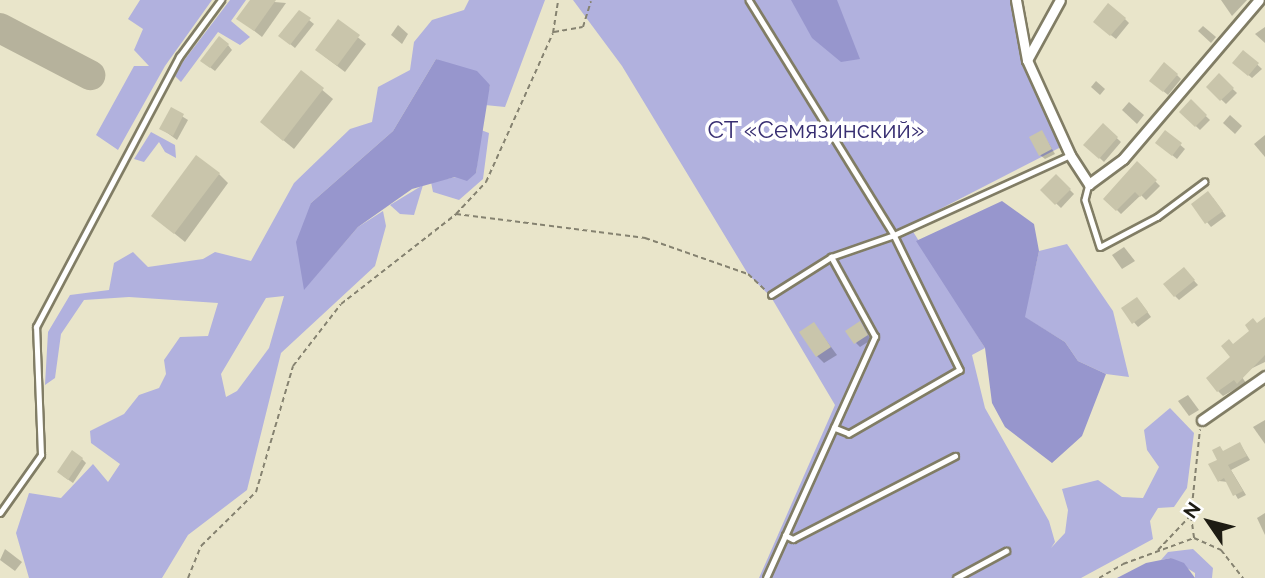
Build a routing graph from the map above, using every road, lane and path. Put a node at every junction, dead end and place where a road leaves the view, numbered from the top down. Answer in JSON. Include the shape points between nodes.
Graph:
{"nodes":[{"id":1,"x":221,"y":0,"type":"edge"},
{"id":2,"x":558,"y":0,"type":"edge"},
{"id":3,"x":750,"y":0,"type":"edge"},
{"id":4,"x":1016,"y":0,"type":"edge"},
{"id":5,"x":1060,"y":0,"type":"edge"},
{"id":6,"x":1259,"y":0,"type":"edge"},
{"id":7,"x":591,"y":1,"type":"edge"},
{"id":8,"x":552,"y":33,"type":"junction"},
{"id":9,"x":1027,"y":60,"type":"junction"},
{"id":10,"x":1070,"y":155,"type":"junction"},
{"id":11,"x":1204,"y":182,"type":"dead end"},
{"id":12,"x":1089,"y":184,"type":"junction"},
{"id":13,"x":456,"y":214,"type":"junction"},
{"id":14,"x":894,"y":235,"type":"junction"},
{"id":15,"x":831,"y":257,"type":"junction"},
{"id":16,"x":771,"y":295,"type":"joint"},
{"id":17,"x":1265,"y":376,"type":"edge"},
{"id":18,"x":1202,"y":420,"type":"joint"},
{"id":19,"x":834,"y":428,"type":"junction"},
{"id":20,"x":955,"y":456,"type":"dead end"},
{"id":21,"x":0,"y":513,"type":"edge"},
{"id":22,"x":1191,"y":515,"type":"junction"},
{"id":23,"x":785,"y":535,"type":"junction"},
{"id":24,"x":1194,"y":538,"type":"junction"},
{"id":25,"x":1006,"y":551,"type":"dead end"},
{"id":26,"x":1158,"y":551,"type":"junction"},
{"id":27,"x":188,"y":578,"type":"edge"},
{"id":28,"x":766,"y":578,"type":"edge"},
{"id":29,"x":956,"y":578,"type":"edge"},
{"id":30,"x":1099,"y":578,"type":"edge"},
{"id":31,"x":1243,"y":578,"type":"edge"}],
"edges":[{"from":1,"to":21,"type":"lane","via":[[179,57],[36,327],[41,455]]},
{"from":2,"to":8,"type":"path"},
{"from":3,"to":14,"type":"lane"},
{"from":4,"to":9,"type":"street"},
{"from":5,"to":9,"type":"street"},
{"from":6,"to":12,"type":"street","via":[[1124,159]]},
{"from":7,"to":8,"type":"path","via":[[583,27]]},
{"from":8,"to":13,"type":"path","via":[[486,182]]},
{"from":9,"to":10,"type":"street"},
{"from":10,"to":12,"type":"street"},
{"from":10,"to":14,"type":"lane"},
{"from":11,"to":12,"type":"lane","via":[[1157,216],[1100,247],[1085,200]]},
{"from":13,"to":16,"type":"path","via":[[645,238],[748,274]]},
{"from":13,"to":27,"type":"path","via":[[341,304],[293,366],[256,492],[201,546]]},
{"from":14,"to":15,"type":"lane"},
{"from":14,"to":19,"type":"lane","via":[[960,370],[849,434]]},
{"from":15,"to":16,"type":"lane"},
{"from":15,"to":19,"type":"lane","via":[[875,337]]},
{"from":17,"to":18,"type":"street"},
{"from":18,"to":22,"type":"path"},
{"from":19,"to":23,"type":"lane"},
{"from":20,"to":23,"type":"lane","via":[[793,539]]},
{"from":22,"to":24,"type":"path"},
{"from":22,"to":26,"type":"path"},
{"from":23,"to":28,"type":"lane"},
{"from":24,"to":26,"type":"path"},
{"from":24,"to":31,"type":"path","via":[[1221,550]]},
{"from":25,"to":29,"type":"lane"},
{"from":26,"to":30,"type":"path"}]}
